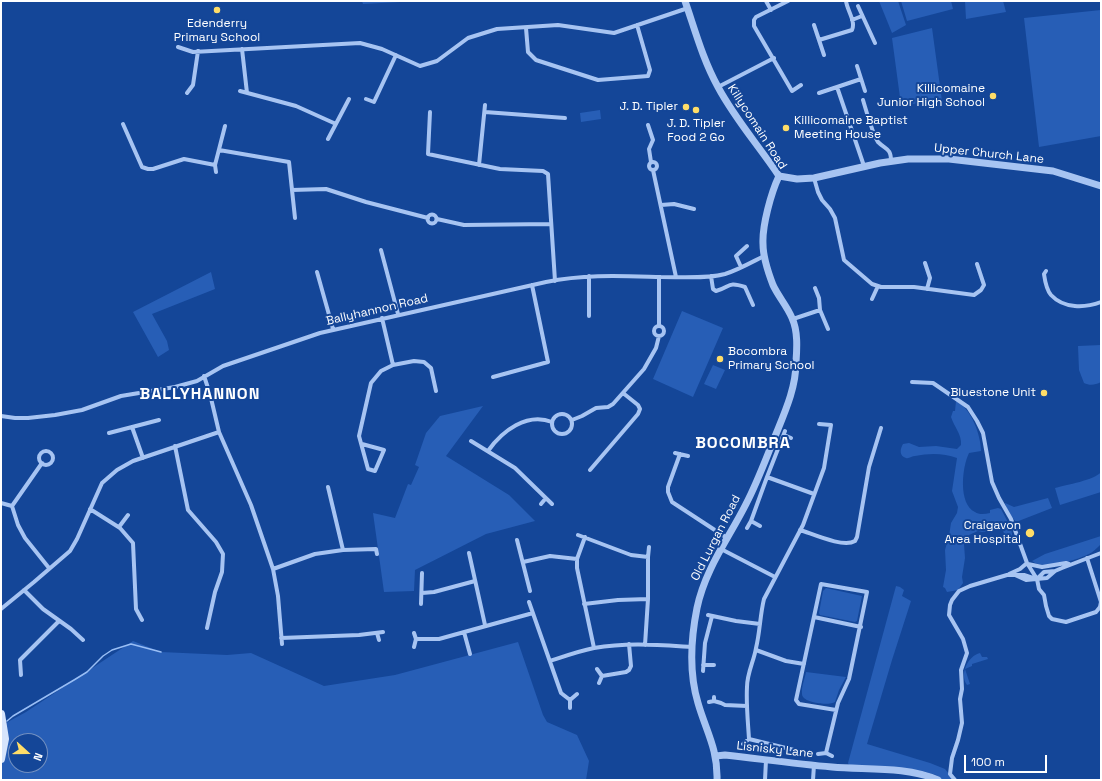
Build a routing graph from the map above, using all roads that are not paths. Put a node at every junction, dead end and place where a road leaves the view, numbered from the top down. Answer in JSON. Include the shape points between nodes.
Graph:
{"nodes":[{"id":1,"x":766,"y":1,"type":"edge"},
{"id":2,"x":788,"y":1,"type":"edge"},
{"id":3,"x":846,"y":1,"type":"edge"},
{"id":4,"x":686,"y":5,"type":"edge"},
{"id":5,"x":858,"y":6,"type":"dead end"},
{"id":6,"x":770,"y":10,"type":"junction"},
{"id":7,"x":862,"y":16,"type":"junction"},
{"id":8,"x":852,"y":20,"type":"junction"},
{"id":9,"x":637,"y":25,"type":"junction"},
{"id":10,"x":814,"y":25,"type":"dead end"},
{"id":11,"x":526,"y":28,"type":"junction"},
{"id":12,"x":819,"y":40,"type":"junction"},
{"id":13,"x":875,"y":43,"type":"dead end"},
{"id":14,"x":178,"y":47,"type":"dead end"},
{"id":15,"x":242,"y":49,"type":"junction"},
{"id":16,"x":198,"y":51,"type":"junction"},
{"id":17,"x":396,"y":55,"type":"junction"},
{"id":18,"x":824,"y":55,"type":"dead end"},
{"id":19,"x":774,"y":58,"type":"junction"},
{"id":20,"x":857,"y":66,"type":"dead end"},
{"id":21,"x":860,"y":79,"type":"junction"},
{"id":22,"x":801,"y":85,"type":"dead end"},
{"id":23,"x":718,"y":87,"type":"junction"},
{"id":24,"x":837,"y":87,"type":"junction"},
{"id":25,"x":240,"y":91,"type":"dead end"},
{"id":26,"x":865,"y":91,"type":"dead end"},
{"id":27,"x":187,"y":93,"type":"dead end"},
{"id":28,"x":247,"y":93,"type":"junction"},
{"id":29,"x":819,"y":93,"type":"dead end"},
{"id":30,"x":349,"y":98,"type":"dead end"},
{"id":31,"x":366,"y":98,"type":"dead end"},
{"id":32,"x":863,"y":100,"type":"dead end"},
{"id":33,"x":485,"y":105,"type":"dead end"},
{"id":34,"x":430,"y":112,"type":"dead end"},
{"id":35,"x":485,"y":112,"type":"junction"},
{"id":36,"x":565,"y":118,"type":"dead end"},
{"id":37,"x":123,"y":124,"type":"dead end"},
{"id":38,"x":336,"y":124,"type":"junction"},
{"id":39,"x":648,"y":125,"type":"dead end"},
{"id":40,"x":225,"y":126,"type":"dead end"},
{"id":41,"x":328,"y":140,"type":"dead end"},
{"id":42,"x":219,"y":150,"type":"junction"},
{"id":43,"x":891,"y":161,"type":"junction"},
{"id":44,"x":479,"y":164,"type":"junction"},
{"id":45,"x":216,"y":165,"type":"junction"},
{"id":46,"x":864,"y":166,"type":"junction"},
{"id":47,"x":216,"y":172,"type":"dead end"},
{"id":48,"x":779,"y":176,"type":"junction"},
{"id":49,"x":814,"y":178,"type":"junction"},
{"id":50,"x":1101,"y":186,"type":"edge"},
{"id":51,"x":292,"y":190,"type":"junction"},
{"id":52,"x":661,"y":205,"type":"junction"},
{"id":53,"x":694,"y":209,"type":"dead end"},
{"id":54,"x":295,"y":218,"type":"dead end"},
{"id":55,"x":551,"y":224,"type":"junction"},
{"id":56,"x":747,"y":246,"type":"dead end"},
{"id":57,"x":381,"y":250,"type":"dead end"},
{"id":58,"x":764,"y":256,"type":"junction"},
{"id":59,"x":925,"y":263,"type":"dead end"},
{"id":60,"x":977,"y":264,"type":"dead end"},
{"id":61,"x":741,"y":267,"type":"junction"},
{"id":62,"x":1046,"y":271,"type":"dead end"},
{"id":63,"x":317,"y":272,"type":"dead end"},
{"id":64,"x":589,"y":276,"type":"junction"},
{"id":65,"x":711,"y":276,"type":"junction"},
{"id":66,"x":659,"y":277,"type":"junction"},
{"id":67,"x":676,"y":277,"type":"junction"},
{"id":68,"x":555,"y":281,"type":"junction"},
{"id":69,"x":532,"y":286,"type":"junction"},
{"id":70,"x":878,"y":286,"type":"junction"},
{"id":71,"x":815,"y":288,"type":"dead end"},
{"id":72,"x":927,"y":289,"type":"junction"},
{"id":73,"x":872,"y":299,"type":"dead end"},
{"id":74,"x":1101,"y":302,"type":"edge"},
{"id":75,"x":753,"y":305,"type":"dead end"},
{"id":76,"x":820,"y":310,"type":"junction"},
{"id":77,"x":398,"y":314,"type":"junction"},
{"id":78,"x":589,"y":316,"type":"dead end"},
{"id":79,"x":382,"y":318,"type":"junction"},
{"id":80,"x":793,"y":319,"type":"junction"},
{"id":81,"x":659,"y":326,"type":"junction"},
{"id":82,"x":333,"y":329,"type":"junction"},
{"id":83,"x":828,"y":329,"type":"dead end"},
{"id":84,"x":796,"y":334,"type":"joint"},
{"id":85,"x":659,"y":336,"type":"junction"},
{"id":86,"x":393,"y":366,"type":"junction"},
{"id":87,"x":204,"y":376,"type":"junction"},
{"id":88,"x":493,"y":377,"type":"dead end"},
{"id":89,"x":912,"y":382,"type":"dead end"},
{"id":90,"x":436,"y":391,"type":"dead end"},
{"id":91,"x":623,"y":393,"type":"junction"},
{"id":92,"x":1,"y":416,"type":"edge"},
{"id":93,"x":832,"y":419,"type":"dead end"},
{"id":94,"x":159,"y":420,"type":"dead end"},
{"id":95,"x":572,"y":420,"type":"junction"},
{"id":96,"x":552,"y":422,"type":"junction"},
{"id":97,"x":819,"y":424,"type":"dead end"},
{"id":98,"x":831,"y":425,"type":"junction"},
{"id":99,"x":132,"y":426,"type":"junction"},
{"id":100,"x":881,"y":428,"type":"dead end"},
{"id":101,"x":218,"y":432,"type":"junction"},
{"id":102,"x":109,"y":433,"type":"dead end"},
{"id":103,"x":790,"y":438,"type":"dead end"},
{"id":104,"x":471,"y":441,"type":"dead end"},
{"id":105,"x":362,"y":444,"type":"junction"},
{"id":106,"x":175,"y":446,"type":"junction"},
{"id":107,"x":488,"y":451,"type":"junction"},
{"id":108,"x":675,"y":453,"type":"dead end"},
{"id":109,"x":680,"y":454,"type":"junction"},
{"id":110,"x":688,"y":456,"type":"dead end"},
{"id":111,"x":143,"y":458,"type":"junction"},
{"id":112,"x":42,"y":463,"type":"dead end"},
{"id":113,"x":590,"y":470,"type":"dead end"},
{"id":114,"x":767,"y":477,"type":"junction"},
{"id":115,"x":328,"y":487,"type":"dead end"},
{"id":116,"x":814,"y":494,"type":"junction"},
{"id":117,"x":546,"y":498,"type":"junction"},
{"id":118,"x":2,"y":504,"type":"edge"},
{"id":119,"x":541,"y":504,"type":"dead end"},
{"id":120,"x":552,"y":504,"type":"dead end"},
{"id":121,"x":12,"y":506,"type":"junction"},
{"id":122,"x":90,"y":509,"type":"junction"},
{"id":123,"x":128,"y":515,"type":"dead end"},
{"id":124,"x":752,"y":521,"type":"junction"},
{"id":125,"x":760,"y":526,"type":"dead end"},
{"id":126,"x":119,"y":527,"type":"junction"},
{"id":127,"x":747,"y":528,"type":"dead end"},
{"id":128,"x":800,"y":530,"type":"junction"},
{"id":129,"x":578,"y":534,"type":"dead end"},
{"id":130,"x":584,"y":537,"type":"junction"},
{"id":131,"x":727,"y":538,"type":"junction"},
{"id":132,"x":517,"y":540,"type":"dead end"},
{"id":133,"x":649,"y":547,"type":"dead end"},
{"id":134,"x":721,"y":549,"type":"junction"},
{"id":135,"x":344,"y":550,"type":"junction"},
{"id":136,"x":469,"y":553,"type":"dead end"},
{"id":137,"x":1101,"y":553,"type":"edge"},
{"id":138,"x":377,"y":554,"type":"dead end"},
{"id":139,"x":648,"y":557,"type":"junction"},
{"id":140,"x":1087,"y":558,"type":"junction"},
{"id":141,"x":576,"y":559,"type":"junction"},
{"id":142,"x":523,"y":562,"type":"junction"},
{"id":143,"x":1028,"y":564,"type":"junction"},
{"id":144,"x":1070,"y":564,"type":"junction"},
{"id":145,"x":49,"y":568,"type":"junction"},
{"id":146,"x":273,"y":569,"type":"junction"},
{"id":147,"x":422,"y":573,"type":"dead end"},
{"id":148,"x":1008,"y":574,"type":"junction"},
{"id":149,"x":775,"y":577,"type":"junction"},
{"id":150,"x":1037,"y":579,"type":"junction"},
{"id":151,"x":475,"y":581,"type":"junction"},
{"id":152,"x":24,"y":590,"type":"junction"},
{"id":153,"x":530,"y":591,"type":"dead end"},
{"id":154,"x":422,"y":593,"type":"junction"},
{"id":155,"x":648,"y":599,"type":"junction"},
{"id":156,"x":530,"y":602,"type":"dead end"},
{"id":157,"x":421,"y":604,"type":"dead end"},
{"id":158,"x":584,"y":604,"type":"junction"},
{"id":159,"x":1,"y":609,"type":"edge"},
{"id":160,"x":533,"y":613,"type":"junction"},
{"id":161,"x":814,"y":617,"type":"junction"},
{"id":162,"x":142,"y":620,"type":"dead end"},
{"id":163,"x":59,"y":621,"type":"junction"},
{"id":164,"x":760,"y":624,"type":"junction"},
{"id":165,"x":485,"y":625,"type":"junction"},
{"id":166,"x":861,"y":627,"type":"junction"},
{"id":167,"x":207,"y":628,"type":"dead end"},
{"id":168,"x":383,"y":632,"type":"dead end"},
{"id":169,"x":414,"y":632,"type":"dead end"},
{"id":170,"x":464,"y":632,"type":"junction"},
{"id":171,"x":377,"y":633,"type":"junction"},
{"id":172,"x":281,"y":638,"type":"junction"},
{"id":173,"x":416,"y":639,"type":"junction"},
{"id":174,"x":83,"y":640,"type":"dead end"},
{"id":175,"x":378,"y":640,"type":"dead end"},
{"id":176,"x":282,"y":644,"type":"dead end"},
{"id":177,"x":629,"y":644,"type":"junction"},
{"id":178,"x":645,"y":645,"type":"junction"},
{"id":179,"x":414,"y":647,"type":"dead end"},
{"id":180,"x":692,"y":647,"type":"junction"},
{"id":181,"x":594,"y":648,"type":"junction"},
{"id":182,"x":756,"y":650,"type":"junction"},
{"id":183,"x":470,"y":654,"type":"dead end"},
{"id":184,"x":550,"y":661,"type":"junction"},
{"id":185,"x":804,"y":664,"type":"junction"},
{"id":186,"x":703,"y":665,"type":"junction"},
{"id":187,"x":714,"y":665,"type":"dead end"},
{"id":188,"x":597,"y":669,"type":"dead end"},
{"id":189,"x":703,"y":671,"type":"dead end"},
{"id":190,"x":21,"y":675,"type":"dead end"},
{"id":191,"x":602,"y":676,"type":"junction"},
{"id":192,"x":599,"y":683,"type":"dead end"},
{"id":193,"x":577,"y":694,"type":"dead end"},
{"id":194,"x":570,"y":700,"type":"junction"},
{"id":195,"x":709,"y":702,"type":"dead end"},
{"id":196,"x":747,"y":706,"type":"junction"},
{"id":197,"x":570,"y":708,"type":"dead end"},
{"id":198,"x":836,"y":710,"type":"junction"},
{"id":199,"x":1,"y":714,"type":"edge"},
{"id":200,"x":749,"y":739,"type":"junction"},
{"id":201,"x":743,"y":744,"type":"dead end"},
{"id":202,"x":792,"y":748,"type":"dead end"},
{"id":203,"x":826,"y":753,"type":"junction"},
{"id":204,"x":818,"y":754,"type":"dead end"},
{"id":205,"x":716,"y":756,"type":"junction"},
{"id":206,"x":832,"y":756,"type":"dead end"},
{"id":207,"x":1,"y":759,"type":"edge"},
{"id":208,"x":766,"y":759,"type":"junction"},
{"id":209,"x":814,"y":765,"type":"junction"},
{"id":210,"x":717,"y":780,"type":"edge"},
{"id":211,"x":765,"y":780,"type":"edge"},
{"id":212,"x":813,"y":780,"type":"edge"},
{"id":213,"x":938,"y":780,"type":"edge"},
{"id":214,"x":955,"y":780,"type":"edge"}],
"edges":[{"from":1,"to":6,"type":"street"},
{"from":2,"to":6,"type":"street"},
{"from":3,"to":8,"type":"street"},
{"from":4,"to":9,"type":"street"},
{"from":4,"to":23,"type":"street","name":"Killycomain Road","via":[[705,60]]},
{"from":5,"to":7,"type":"street"},
{"from":6,"to":19,"type":"street","via":[[756,17],[754,26]]},
{"from":7,"to":8,"type":"street"},
{"from":7,"to":13,"type":"street"},
{"from":8,"to":12,"type":"street","via":[[852,30]]},
{"from":9,"to":11,"type":"street","via":[[614,33],[558,25]]},
{"from":9,"to":11,"type":"street","via":[[650,70],[648,76],[598,80],[536,60],[528,52]]},
{"from":10,"to":12,"type":"street"},
{"from":11,"to":17,"type":"street","via":[[497,29],[468,38],[437,61],[420,66]]},
{"from":12,"to":18,"type":"street"},
{"from":14,"to":16,"type":"street","via":[[192,52]]},
{"from":15,"to":16,"type":"street"},
{"from":15,"to":17,"type":"street","via":[[360,43],[382,48]]},
{"from":15,"to":28,"type":"street"},
{"from":16,"to":27,"type":"street","via":[[193,86]]},
{"from":17,"to":31,"type":"street","via":[[374,102]]},
{"from":19,"to":22,"type":"street","via":[[792,91]]},
{"from":19,"to":23,"type":"street"},
{"from":20,"to":21,"type":"street"},
{"from":21,"to":24,"type":"street"},
{"from":21,"to":26,"type":"street"},
{"from":23,"to":48,"type":"street","name":"Killycomain Road"},
{"from":24,"to":29,"type":"street"},
{"from":24,"to":46,"type":"street"},
{"from":25,"to":28,"type":"street"},
{"from":28,"to":38,"type":"street","via":[[296,106]]},
{"from":30,"to":38,"type":"street"},
{"from":32,"to":43,"type":"street","via":[[872,119],[877,140],[889,150]]},
{"from":33,"to":35,"type":"street"},
{"from":34,"to":44,"type":"street","via":[[428,154]]},
{"from":35,"to":36,"type":"street"},
{"from":35,"to":44,"type":"street"},
{"from":37,"to":45,"type":"street","via":[[142,167],[153,169],[184,159]]},
{"from":38,"to":41,"type":"street"},
{"from":39,"to":52,"type":"street","via":[[653,140],[649,149],[651,162],[657,164],[657,168],[653,170]]},
{"from":40,"to":42,"type":"street"},
{"from":42,"to":45,"type":"street"},
{"from":42,"to":51,"type":"street","via":[[289,162]]},
{"from":43,"to":46,"type":"street","name":"Upper Church Lane"},
{"from":43,"to":50,"type":"street","name":"Upper Church Lane","via":[[976,161],[1052,171]]},
{"from":44,"to":55,"type":"street","via":[[500,169],[544,171],[548,174]]},
{"from":45,"to":47,"type":"street"},
{"from":46,"to":49,"type":"street","name":"Upper Church Lane"},
{"from":48,"to":49,"type":"street","name":"Upper Church Lane"},
{"from":48,"to":58,"type":"street","name":"Killycomain Road","via":[[766,223]]},
{"from":49,"to":70,"type":"street","via":[[820,196],[835,218],[844,260],[872,284]]},
{"from":51,"to":54,"type":"street"},
{"from":51,"to":55,"type":"street","via":[[326,189],[366,202],[428,218],[433,215],[437,219],[464,225]]},
{"from":52,"to":53,"type":"street","via":[[674,204]]},
{"from":52,"to":67,"type":"street"},
{"from":55,"to":68,"type":"street"},
{"from":56,"to":61,"type":"street","via":[[736,256]]},
{"from":57,"to":77,"type":"street"},
{"from":58,"to":61,"type":"street","name":"Ballyhannon Road"},
{"from":58,"to":80,"type":"street","name":"Killycomain Road","via":[[774,286]]},
{"from":59,"to":72,"type":"street","via":[[930,278]]},
{"from":60,"to":72,"type":"street","via":[[984,285],[974,295]]},
{"from":61,"to":65,"type":"street","name":"Ballyhannon Road","via":[[726,274]]},
{"from":62,"to":74,"type":"street","via":[[1044,274],[1051,295],[1066,305],[1092,306]]},
{"from":63,"to":82,"type":"street"},
{"from":64,"to":66,"type":"street","name":"Ballyhannon Road"},
{"from":64,"to":68,"type":"street","name":"Ballyhannon Road"},
{"from":64,"to":78,"type":"street"},
{"from":65,"to":67,"type":"street","name":"Ballyhannon Road"},
{"from":65,"to":75,"type":"street","via":[[713,289],[716,291],[728,285],[745,287]]},
{"from":66,"to":67,"type":"street","name":"Ballyhannon Road"},
{"from":66,"to":81,"type":"street"},
{"from":68,"to":69,"type":"street","name":"Ballyhannon Road"},
{"from":69,"to":77,"type":"street","name":"Ballyhannon Road"},
{"from":69,"to":88,"type":"street","via":[[548,362]]},
{"from":70,"to":72,"type":"street"},
{"from":70,"to":73,"type":"street"},
{"from":71,"to":76,"type":"street"},
{"from":76,"to":80,"type":"street"},
{"from":76,"to":83,"type":"street"},
{"from":77,"to":79,"type":"street","name":"Ballyhannon Road"},
{"from":79,"to":82,"type":"street","name":"Ballyhannon Road"},
{"from":79,"to":86,"type":"street"},
{"from":80,"to":84,"type":"street","name":"Killycomain Road"},
{"from":81,"to":85,"type":"street","via":[[654,332]]},
{"from":81,"to":85,"type":"street","via":[[664,331]]},
{"from":82,"to":87,"type":"street","name":"Ballyhannon Road","via":[[222,366]]},
{"from":84,"to":131,"type":"street","name":"Old Lurgan Road","via":[[796,371],[792,392],[750,496]]},
{"from":85,"to":91,"type":"street","via":[[656,348],[644,369]]},
{"from":86,"to":90,"type":"street","via":[[414,361],[424,362],[432,368]]},
{"from":86,"to":105,"type":"street","via":[[381,371],[371,383],[359,436]]},
{"from":87,"to":92,"type":"street","name":"Ballyhannon Road","via":[[175,388],[121,396],[68,413],[28,418]]},
{"from":87,"to":101,"type":"street"},
{"from":89,"to":143,"type":"street","via":[[933,383],[968,407],[983,433],[992,482],[1011,519]]},
{"from":91,"to":95,"type":"street","via":[[608,407],[596,408]]},
{"from":91,"to":113,"type":"street","via":[[638,405],[638,414]]},
{"from":93,"to":98,"type":"street"},
{"from":94,"to":99,"type":"street"},
{"from":95,"to":96,"type":"street","via":[[561,414],[555,416]]},
{"from":95,"to":96,"type":"street","via":[[568,432],[562,434],[554,429]]},
{"from":96,"to":107,"type":"street","via":[[545,419],[513,426],[501,435]]},
{"from":97,"to":98,"type":"street"},
{"from":98,"to":116,"type":"street","via":[[824,468]]},
{"from":99,"to":102,"type":"street"},
{"from":99,"to":111,"type":"street"},
{"from":100,"to":128,"type":"street","via":[[869,467],[855,540],[837,542]]},
{"from":101,"to":106,"type":"street"},
{"from":101,"to":146,"type":"street","via":[[251,505]]},
{"from":103,"to":114,"type":"street","via":[[785,433]]},
{"from":104,"to":107,"type":"street"},
{"from":105,"to":105,"type":"street","via":[[368,469],[375,471],[384,450]]},
{"from":106,"to":111,"type":"street"},
{"from":106,"to":167,"type":"street","via":[[188,510],[223,554],[222,572]]},
{"from":107,"to":117,"type":"street","via":[[515,468]]},
{"from":108,"to":109,"type":"street"},
{"from":109,"to":110,"type":"street"},
{"from":109,"to":131,"type":"street","via":[[668,482],[669,497],[676,505]]},
{"from":111,"to":122,"type":"street","via":[[117,470],[102,483]]},
{"from":112,"to":121,"type":"street"},
{"from":114,"to":116,"type":"street"},
{"from":114,"to":124,"type":"street"},
{"from":115,"to":135,"type":"street"},
{"from":116,"to":128,"type":"street"},
{"from":117,"to":119,"type":"street"},
{"from":117,"to":120,"type":"street"},
{"from":118,"to":121,"type":"street"},
{"from":121,"to":145,"type":"street","via":[[25,538]]},
{"from":122,"to":126,"type":"street"},
{"from":122,"to":145,"type":"street","via":[[70,551]]},
{"from":123,"to":126,"type":"street"},
{"from":124,"to":125,"type":"street"},
{"from":124,"to":127,"type":"street"},
{"from":126,"to":162,"type":"street","via":[[133,543],[136,609]]},
{"from":128,"to":149,"type":"street"},
{"from":129,"to":130,"type":"street"},
{"from":130,"to":139,"type":"street","via":[[631,555]]},
{"from":130,"to":141,"type":"street"},
{"from":131,"to":134,"type":"street","name":"Old Lurgan Road"},
{"from":132,"to":142,"type":"street"},
{"from":133,"to":139,"type":"street"},
{"from":134,"to":149,"type":"street"},
{"from":134,"to":180,"type":"street","name":"Old Lurgan Road","via":[[705,581],[697,607]]},
{"from":135,"to":138,"type":"street","via":[[376,549]]},
{"from":135,"to":146,"type":"street","via":[[315,554]]},
{"from":136,"to":151,"type":"street"},
{"from":137,"to":140,"type":"street"},
{"from":139,"to":155,"type":"street"},
{"from":140,"to":144,"type":"street"},
{"from":140,"to":150,"type":"street","via":[[1100,602],[1096,612],[1066,622],[1052,619]]},
{"from":141,"to":142,"type":"street","via":[[550,556]]},
{"from":141,"to":158,"type":"street"},
{"from":142,"to":153,"type":"street"},
{"from":143,"to":144,"type":"street","via":[[1042,567]]},
{"from":143,"to":148,"type":"street"},
{"from":143,"to":150,"type":"street"},
{"from":144,"to":150,"type":"street","via":[[1047,578]]},
{"from":145,"to":152,"type":"street"},
{"from":146,"to":172,"type":"street"},
{"from":147,"to":154,"type":"street"},
{"from":148,"to":150,"type":"street","via":[[1026,580]]},
{"from":148,"to":214,"type":"street","via":[[963,588],[950,605],[949,615],[967,653],[961,670],[962,723],[950,774]]},
{"from":149,"to":164,"type":"street","via":[[764,599]]},
{"from":151,"to":154,"type":"street"},
{"from":151,"to":165,"type":"street"},
{"from":152,"to":159,"type":"street"},
{"from":152,"to":163,"type":"street"},
{"from":154,"to":157,"type":"street"},
{"from":155,"to":158,"type":"street"},
{"from":155,"to":178,"type":"street"},
{"from":156,"to":160,"type":"street"},
{"from":158,"to":181,"type":"street"},
{"from":160,"to":165,"type":"street"},
{"from":160,"to":184,"type":"street"},
{"from":161,"to":166,"type":"street"},
{"from":161,"to":166,"type":"street","via":[[820,584],[867,592]]},
{"from":161,"to":185,"type":"street"},
{"from":163,"to":174,"type":"street"},
{"from":163,"to":190,"type":"street","via":[[20,660]]},
{"from":164,"to":182,"type":"street"},
{"from":164,"to":186,"type":"street","via":[[710,616]]},
{"from":165,"to":170,"type":"street"},
{"from":166,"to":198,"type":"street","via":[[849,679]]},
{"from":168,"to":171,"type":"street"},
{"from":169,"to":173,"type":"street"},
{"from":170,"to":173,"type":"street","via":[[434,640]]},
{"from":170,"to":183,"type":"street"},
{"from":171,"to":172,"type":"street"},
{"from":171,"to":175,"type":"street"},
{"from":172,"to":176,"type":"street"},
{"from":173,"to":179,"type":"street"},
{"from":177,"to":178,"type":"street"},
{"from":177,"to":181,"type":"street"},
{"from":177,"to":191,"type":"street","via":[[629,670]]},
{"from":178,"to":180,"type":"street"},
{"from":180,"to":205,"type":"street","name":"Old Lurgan Road","via":[[693,675],[698,702]]},
{"from":181,"to":184,"type":"street"},
{"from":182,"to":185,"type":"street","via":[[786,661]]},
{"from":182,"to":196,"type":"street","via":[[749,670]]},
{"from":184,"to":194,"type":"street","via":[[561,693]]},
{"from":185,"to":198,"type":"street","via":[[796,700],[799,704]]},
{"from":186,"to":187,"type":"street"},
{"from":186,"to":189,"type":"street"},
{"from":188,"to":191,"type":"street"},
{"from":191,"to":192,"type":"street"},
{"from":193,"to":194,"type":"street"},
{"from":194,"to":197,"type":"street"},
{"from":195,"to":196,"type":"street","via":[[714,699],[725,705]]},
{"from":196,"to":200,"type":"street"},
{"from":198,"to":203,"type":"street"},
{"from":199,"to":207,"type":"main road","via":[[5,739]]},
{"from":200,"to":201,"type":"street"},
{"from":200,"to":202,"type":"street"},
{"from":203,"to":204,"type":"street"},
{"from":203,"to":206,"type":"street"},
{"from":205,"to":208,"type":"street","name":"Lisnisky Lane"},
{"from":205,"to":210,"type":"street","name":"Old Lurgan Road"},
{"from":208,"to":209,"type":"street","name":"Lisnisky Lane"},
{"from":208,"to":211,"type":"street"},
{"from":209,"to":212,"type":"street"},
{"from":209,"to":213,"type":"street","name":"Lisnisky Lane","via":[[912,772]]}]}
